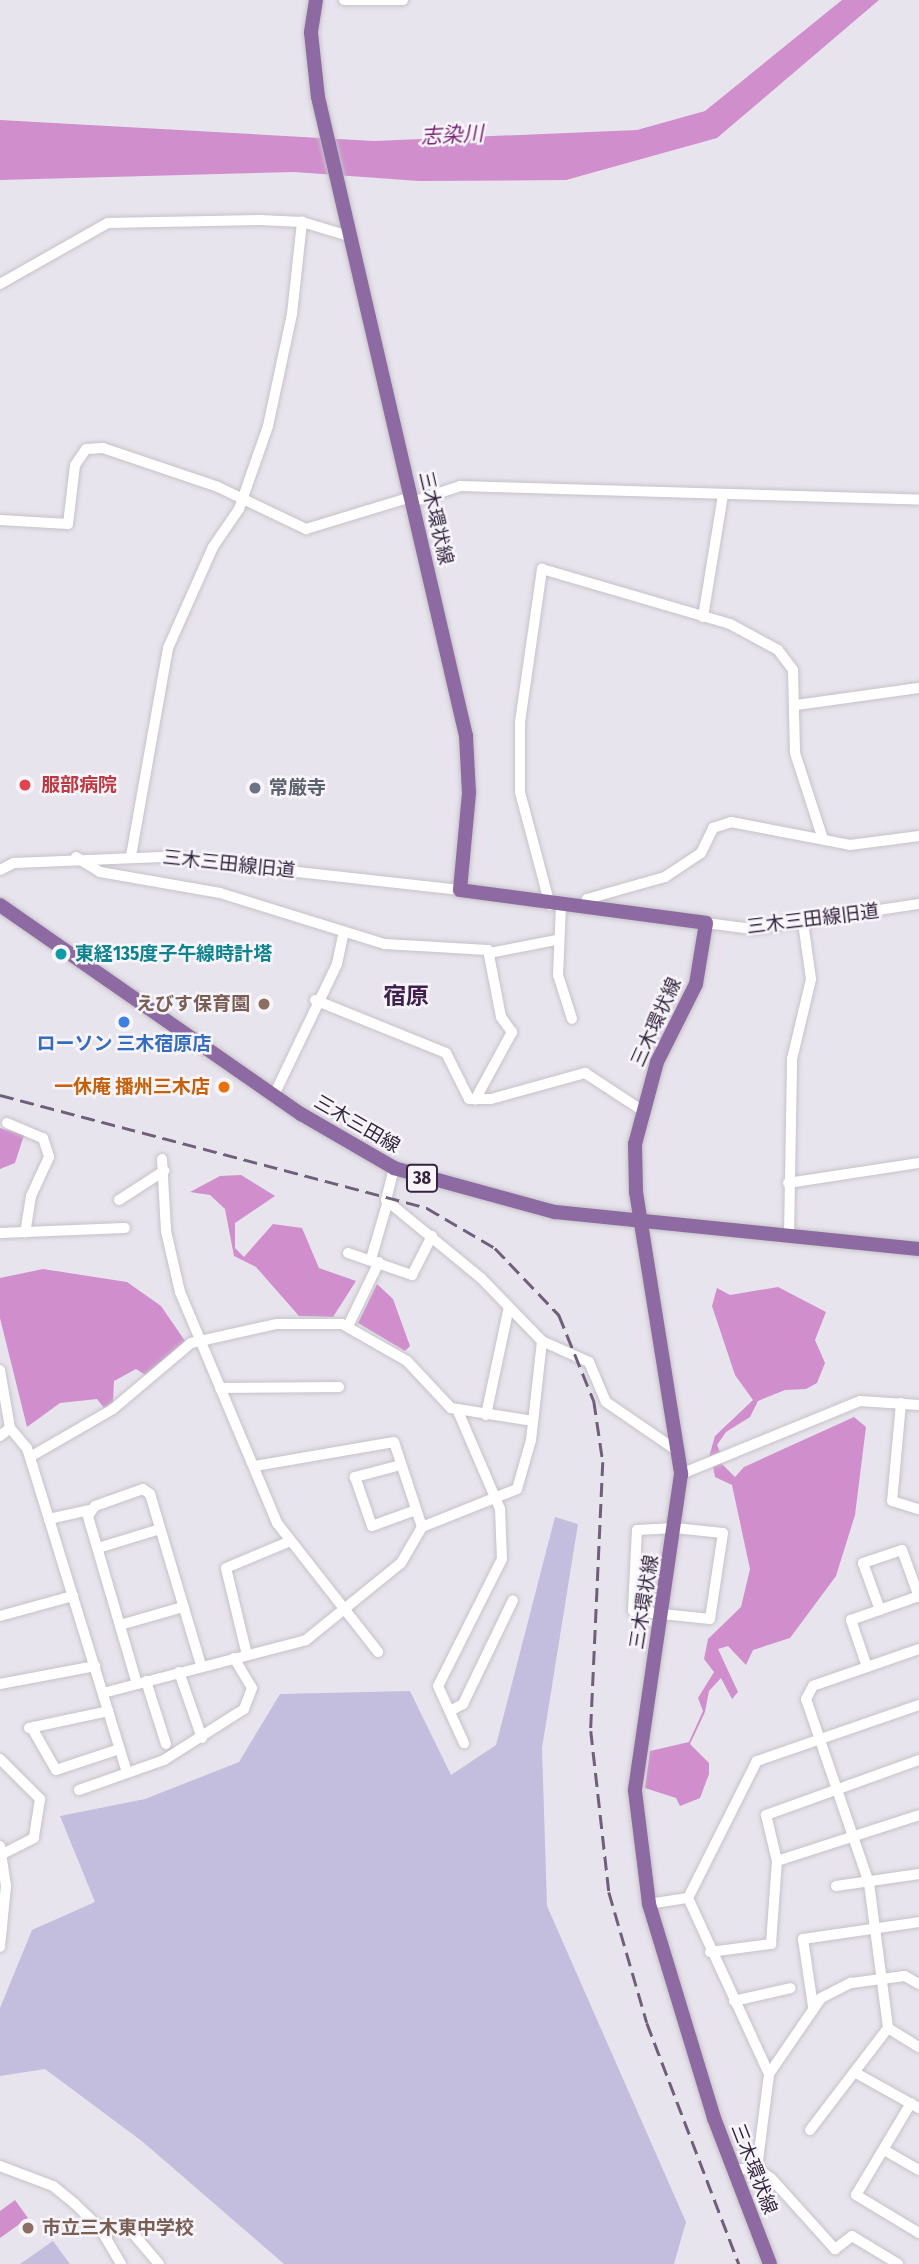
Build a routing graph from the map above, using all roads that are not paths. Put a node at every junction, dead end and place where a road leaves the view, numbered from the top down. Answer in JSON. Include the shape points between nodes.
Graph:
{"nodes":[{"id":1,"x":316,"y":0,"type":"edge"},
{"id":2,"x":344,"y":0,"type":"edge"},
{"id":3,"x":403,"y":0,"type":"edge"},
{"id":4,"x":302,"y":222,"type":"junction"},
{"id":5,"x":349,"y":236,"type":"junction"},
{"id":6,"x":0,"y":284,"type":"edge"},
{"id":7,"x":723,"y":495,"type":"junction"},
{"id":8,"x":411,"y":499,"type":"junction"},
{"id":9,"x":919,"y":500,"type":"edge"},
{"id":10,"x":241,"y":502,"type":"junction"},
{"id":11,"x":0,"y":520,"type":"edge"},
{"id":12,"x":704,"y":617,"type":"junction"},
{"id":13,"x":919,"y":688,"type":"edge"},
{"id":14,"x":796,"y":705,"type":"junction"},
{"id":15,"x":919,"y":836,"type":"edge"},
{"id":16,"x":823,"y":839,"type":"junction"},
{"id":17,"x":131,"y":856,"type":"junction"},
{"id":18,"x":76,"y":858,"type":"junction"},
{"id":19,"x":0,"y":870,"type":"edge"},
{"id":20,"x":460,"y":890,"type":"junction"},
{"id":21,"x":0,"y":905,"type":"edge"},
{"id":22,"x":556,"y":905,"type":"junction"},
{"id":23,"x":919,"y":905,"type":"edge"},
{"id":24,"x":585,"y":908,"type":"junction"},
{"id":25,"x":706,"y":923,"type":"junction"},
{"id":26,"x":803,"y":923,"type":"junction"},
{"id":27,"x":344,"y":932,"type":"junction"},
{"id":28,"x":556,"y":940,"type":"junction"},
{"id":29,"x":490,"y":953,"type":"junction"},
{"id":30,"x":315,"y":1000,"type":"junction"},
{"id":31,"x":572,"y":1019,"type":"dead end"},
{"id":32,"x":274,"y":1095,"type":"junction"},
{"id":33,"x":475,"y":1100,"type":"junction"},
{"id":34,"x":640,"y":1109,"type":"junction"},
{"id":35,"x":7,"y":1123,"type":"dead end"},
{"id":36,"x":162,"y":1159,"type":"dead end"},
{"id":37,"x":919,"y":1163,"type":"edge"},
{"id":38,"x":394,"y":1168,"type":"junction"},
{"id":39,"x":164,"y":1171,"type":"junction"},
{"id":40,"x":788,"y":1183,"type":"junction"},
{"id":41,"x":120,"y":1200,"type":"dead end"},
{"id":42,"x":387,"y":1201,"type":"junction"},
{"id":43,"x":641,"y":1222,"type":"junction"},
{"id":44,"x":125,"y":1228,"type":"dead end"},
{"id":45,"x":0,"y":1233,"type":"edge"},
{"id":46,"x":25,"y":1233,"type":"junction"},
{"id":47,"x":432,"y":1236,"type":"junction"},
{"id":48,"x":789,"y":1236,"type":"junction"},
{"id":49,"x":919,"y":1249,"type":"edge"},
{"id":50,"x":348,"y":1253,"type":"dead end"},
{"id":51,"x":375,"y":1260,"type":"junction"},
{"id":52,"x":509,"y":1307,"type":"junction"},
{"id":53,"x":348,"y":1326,"type":"junction"},
{"id":54,"x":200,"y":1339,"type":"junction"},
{"id":55,"x":542,"y":1341,"type":"junction"},
{"id":56,"x":0,"y":1370,"type":"edge"},
{"id":57,"x":339,"y":1387,"type":"dead end"},
{"id":58,"x":220,"y":1388,"type":"junction"},
{"id":59,"x":901,"y":1403,"type":"junction"},
{"id":60,"x":919,"y":1405,"type":"edge"},
{"id":61,"x":457,"y":1409,"type":"junction"},
{"id":62,"x":486,"y":1415,"type":"junction"},
{"id":63,"x":533,"y":1420,"type":"junction"},
{"id":64,"x":10,"y":1428,"type":"junction"},
{"id":65,"x":0,"y":1436,"type":"edge"},
{"id":66,"x":679,"y":1452,"type":"junction"},
{"id":67,"x":30,"y":1457,"type":"junction"},
{"id":68,"x":401,"y":1465,"type":"junction"},
{"id":69,"x":255,"y":1466,"type":"junction"},
{"id":70,"x":681,"y":1474,"type":"junction"},
{"id":71,"x":495,"y":1498,"type":"junction"},
{"id":72,"x":919,"y":1509,"type":"edge"},
{"id":73,"x":90,"y":1510,"type":"junction"},
{"id":74,"x":416,"y":1510,"type":"junction"},
{"id":75,"x":49,"y":1519,"type":"junction"},
{"id":76,"x":422,"y":1527,"type":"junction"},
{"id":77,"x":675,"y":1528,"type":"junction"},
{"id":78,"x":160,"y":1530,"type":"junction"},
{"id":79,"x":288,"y":1542,"type":"junction"},
{"id":80,"x":98,"y":1548,"type":"junction"},
{"id":81,"x":73,"y":1596,"type":"junction"},
{"id":82,"x":919,"y":1596,"type":"edge"},
{"id":83,"x":513,"y":1600,"type":"dead end"},
{"id":84,"x":342,"y":1606,"type":"junction"},
{"id":85,"x":183,"y":1607,"type":"junction"},
{"id":86,"x":880,"y":1610,"type":"junction"},
{"id":87,"x":661,"y":1614,"type":"junction"},
{"id":88,"x":0,"y":1616,"type":"edge"},
{"id":89,"x":120,"y":1625,"type":"junction"},
{"id":90,"x":919,"y":1649,"type":"edge"},
{"id":91,"x":378,"y":1652,"type":"dead end"},
{"id":92,"x":247,"y":1655,"type":"junction"},
{"id":93,"x":234,"y":1658,"type":"junction"},
{"id":94,"x":201,"y":1665,"type":"junction"},
{"id":95,"x":94,"y":1666,"type":"junction"},
{"id":96,"x":867,"y":1667,"type":"junction"},
{"id":97,"x":179,"y":1672,"type":"junction"},
{"id":98,"x":141,"y":1683,"type":"junction"},
{"id":99,"x":0,"y":1684,"type":"edge"},
{"id":100,"x":103,"y":1693,"type":"junction"},
{"id":101,"x":919,"y":1705,"type":"edge"},
{"id":102,"x":108,"y":1711,"type":"junction"},
{"id":103,"x":450,"y":1711,"type":"junction"},
{"id":104,"x":202,"y":1738,"type":"junction"},
{"id":105,"x":821,"y":1739,"type":"junction"},
{"id":106,"x":464,"y":1743,"type":"dead end"},
{"id":107,"x":166,"y":1744,"type":"dead end"},
{"id":108,"x":120,"y":1749,"type":"junction"},
{"id":109,"x":0,"y":1759,"type":"edge"},
{"id":110,"x":919,"y":1760,"type":"edge"},
{"id":111,"x":126,"y":1770,"type":"junction"},
{"id":112,"x":837,"y":1787,"type":"junction"},
{"id":113,"x":79,"y":1790,"type":"dead end"},
{"id":114,"x":919,"y":1815,"type":"edge"},
{"id":115,"x":853,"y":1838,"type":"junction"},
{"id":116,"x":1,"y":1850,"type":"edge"},
{"id":117,"x":777,"y":1861,"type":"junction"},
{"id":118,"x":919,"y":1874,"type":"edge"},
{"id":119,"x":869,"y":1883,"type":"junction"},
{"id":120,"x":836,"y":1886,"type":"dead end"},
{"id":121,"x":688,"y":1898,"type":"junction"},
{"id":122,"x":649,"y":1904,"type":"junction"},
{"id":123,"x":1,"y":1917,"type":"edge"},
{"id":124,"x":919,"y":1922,"type":"edge"},
{"id":125,"x":876,"y":1927,"type":"junction"},
{"id":126,"x":0,"y":1947,"type":"edge"},
{"id":127,"x":710,"y":1952,"type":"junction"},
{"id":128,"x":882,"y":1979,"type":"junction"},
{"id":129,"x":919,"y":1984,"type":"edge"},
{"id":130,"x":791,"y":1989,"type":"dead end"},
{"id":131,"x":734,"y":2001,"type":"junction"},
{"id":132,"x":813,"y":2006,"type":"junction"},
{"id":133,"x":888,"y":2028,"type":"junction"},
{"id":134,"x":919,"y":2047,"type":"edge"},
{"id":135,"x":856,"y":2073,"type":"junction"},
{"id":136,"x":769,"y":2074,"type":"junction"},
{"id":137,"x":915,"y":2106,"type":"edge"},
{"id":138,"x":810,"y":2130,"type":"dead end"},
{"id":139,"x":884,"y":2150,"type":"junction"},
{"id":140,"x":0,"y":2166,"type":"edge"},
{"id":141,"x":757,"y":2168,"type":"junction"},
{"id":142,"x":732,"y":2170,"type":"junction"},
{"id":143,"x":919,"y":2170,"type":"edge"},
{"id":144,"x":100,"y":2228,"type":"junction"},
{"id":145,"x":919,"y":2232,"type":"edge"},
{"id":146,"x":884,"y":2260,"type":"edge"},
{"id":147,"x":121,"y":2264,"type":"edge"},
{"id":148,"x":159,"y":2264,"type":"edge"},
{"id":149,"x":771,"y":2264,"type":"edge"},
{"id":150,"x":898,"y":2264,"type":"edge"}],
"edges":[{"from":1,"to":5,"type":"main road","name":"三木環状線","via":[[311,33],[321,113]]},
{"from":2,"to":3,"type":"street"},
{"from":4,"to":5,"type":"street"},
{"from":4,"to":6,"type":"street","via":[[108,223]]},
{"from":4,"to":10,"type":"street","via":[[280,373]]},
{"from":5,"to":8,"type":"main road","name":"三木環状線"},
{"from":7,"to":8,"type":"street","via":[[460,486]]},
{"from":7,"to":9,"type":"street"},
{"from":7,"to":12,"type":"street"},
{"from":8,"to":10,"type":"street","via":[[306,529]]},
{"from":8,"to":20,"type":"main road","name":"三木環状線","via":[[466,736],[469,793]]},
{"from":10,"to":11,"type":"street","via":[[218,486],[103,448],[86,449],[75,465],[68,524]]},
{"from":10,"to":17,"type":"street","via":[[167,648]]},
{"from":12,"to":14,"type":"street","via":[[778,650],[793,670]]},
{"from":12,"to":22,"type":"street","via":[[542,569],[520,722],[520,792]]},
{"from":13,"to":14,"type":"street"},
{"from":14,"to":16,"type":"street","via":[[795,753]]},
{"from":15,"to":16,"type":"street","via":[[877,846]]},
{"from":16,"to":24,"type":"street","via":[[731,822],[713,828],[701,853],[665,877],[587,899]]},
{"from":17,"to":18,"type":"street","name":"三木三田線旧道"},
{"from":17,"to":20,"type":"street","name":"三木三田線旧道"},
{"from":18,"to":19,"type":"street","name":"三木三田線旧道","via":[[14,863]]},
{"from":18,"to":27,"type":"street","via":[[100,872],[188,885]]},
{"from":20,"to":22,"type":"main road"},
{"from":21,"to":32,"type":"main road","name":"三木三田線","number":"38"},
{"from":22,"to":24,"type":"main road"},
{"from":22,"to":28,"type":"street"},
{"from":23,"to":26,"type":"street","name":"三木三田線旧道"},
{"from":24,"to":25,"type":"main road"},
{"from":25,"to":26,"type":"street","name":"三木三田線旧道","via":[[752,929]]},
{"from":25,"to":34,"type":"main road","name":"三木環状線","via":[[696,984]]},
{"from":26,"to":40,"type":"street","via":[[811,979],[792,1059]]},
{"from":27,"to":29,"type":"street","via":[[385,944]]},
{"from":27,"to":30,"type":"street","via":[[337,964]]},
{"from":28,"to":29,"type":"street"},
{"from":28,"to":31,"type":"street","via":[[560,983]]},
{"from":29,"to":33,"type":"street","via":[[501,1017],[512,1032]]},
{"from":30,"to":32,"type":"street"},
{"from":30,"to":33,"type":"street","via":[[446,1054],[464,1093]]},
{"from":32,"to":38,"type":"main road","name":"三木三田線","number":"38"},
{"from":33,"to":34,"type":"street","via":[[585,1073]]},
{"from":34,"to":43,"type":"main road","name":"三木環状線","via":[[635,1169]]},
{"from":35,"to":46,"type":"street","via":[[43,1138],[49,1157],[31,1196]]},
{"from":36,"to":39,"type":"street"},
{"from":37,"to":40,"type":"street"},
{"from":38,"to":42,"type":"street"},
{"from":38,"to":43,"type":"main road","name":"三木三田線","number":"38","via":[[505,1203]]},
{"from":39,"to":41,"type":"street"},
{"from":39,"to":54,"type":"street","via":[[166,1231]]},
{"from":40,"to":48,"type":"street"},
{"from":42,"to":47,"type":"street"},
{"from":42,"to":51,"type":"street"},
{"from":43,"to":48,"type":"main road","name":"三木三田線","number":"38"},
{"from":43,"to":66,"type":"main road","name":"三木環状線"},
{"from":44,"to":46,"type":"street"},
{"from":45,"to":46,"type":"street"},
{"from":47,"to":51,"type":"street","via":[[412,1275]]},
{"from":47,"to":52,"type":"street"},
{"from":48,"to":49,"type":"main road","name":"三木三田線","number":"38"},
{"from":50,"to":51,"type":"street"},
{"from":51,"to":53,"type":"street"},
{"from":52,"to":55,"type":"street"},
{"from":52,"to":62,"type":"street"},
{"from":53,"to":54,"type":"street","via":[[277,1324]]},
{"from":53,"to":61,"type":"street","via":[[407,1361]]},
{"from":54,"to":58,"type":"street"},
{"from":54,"to":67,"type":"street","via":[[106,1415]]},
{"from":55,"to":63,"type":"street"},
{"from":55,"to":66,"type":"street","via":[[589,1362],[606,1402]]},
{"from":56,"to":64,"type":"street"},
{"from":57,"to":58,"type":"street"},
{"from":58,"to":69,"type":"street"},
{"from":59,"to":60,"type":"street"},
{"from":59,"to":70,"type":"street","via":[[860,1401]]},
{"from":59,"to":72,"type":"street","via":[[892,1501]]},
{"from":61,"to":62,"type":"street"},
{"from":61,"to":71,"type":"street"},
{"from":62,"to":63,"type":"street"},
{"from":63,"to":71,"type":"street","via":[[517,1489]]},
{"from":64,"to":65,"type":"street"},
{"from":64,"to":67,"type":"street"},
{"from":66,"to":70,"type":"main road","name":"三木環状線"},
{"from":67,"to":75,"type":"street"},
{"from":68,"to":69,"type":"street","via":[[394,1442]]},
{"from":68,"to":74,"type":"street"},
{"from":68,"to":74,"type":"street","via":[[355,1477],[372,1526]]},
{"from":69,"to":79,"type":"street"},
{"from":70,"to":77,"type":"main road","name":"三木環状線"},
{"from":71,"to":76,"type":"street"},
{"from":71,"to":103,"type":"street","via":[[502,1559],[438,1686]]},
{"from":73,"to":75,"type":"street"},
{"from":73,"to":78,"type":"street","via":[[143,1489]]},
{"from":73,"to":80,"type":"street"},
{"from":74,"to":76,"type":"street"},
{"from":75,"to":81,"type":"street"},
{"from":76,"to":84,"type":"street","via":[[401,1563]]},
{"from":77,"to":87,"type":"main road","name":"三木環状線"},
{"from":77,"to":87,"type":"street","via":[[637,1530],[634,1611]]},
{"from":77,"to":87,"type":"street","via":[[723,1533],[710,1619]]},
{"from":78,"to":80,"type":"street"},
{"from":78,"to":85,"type":"street"},
{"from":79,"to":84,"type":"street"},
{"from":79,"to":92,"type":"street","via":[[226,1568]]},
{"from":80,"to":89,"type":"street"},
{"from":81,"to":88,"type":"street"},
{"from":81,"to":95,"type":"street"},
{"from":82,"to":86,"type":"street"},
{"from":82,"to":86,"type":"street","via":[[902,1550],[863,1563]]},
{"from":83,"to":103,"type":"street","via":[[463,1704]]},
{"from":84,"to":91,"type":"street"},
{"from":84,"to":92,"type":"street","via":[[306,1640]]},
{"from":85,"to":89,"type":"street"},
{"from":85,"to":94,"type":"street"},
{"from":86,"to":96,"type":"street","via":[[851,1620]]},
{"from":87,"to":122,"type":"main road","name":"三木環状線","via":[[635,1791]]},
{"from":89,"to":98,"type":"street"},
{"from":90,"to":96,"type":"street"},
{"from":92,"to":93,"type":"street"},
{"from":93,"to":94,"type":"street"},
{"from":93,"to":104,"type":"street","via":[[252,1698]]},
{"from":94,"to":97,"type":"street"},
{"from":95,"to":99,"type":"street"},
{"from":95,"to":100,"type":"street"},
{"from":96,"to":105,"type":"street","via":[[813,1686],[806,1699]]},
{"from":97,"to":98,"type":"street"},
{"from":97,"to":104,"type":"street"},
{"from":98,"to":100,"type":"street"},
{"from":98,"to":107,"type":"street"},
{"from":100,"to":102,"type":"street"},
{"from":101,"to":105,"type":"street"},
{"from":102,"to":108,"type":"street"},
{"from":102,"to":108,"type":"street","via":[[30,1728],[56,1770]]},
{"from":103,"to":106,"type":"street"},
{"from":104,"to":111,"type":"street","via":[[164,1760]]},
{"from":105,"to":112,"type":"street"},
{"from":105,"to":121,"type":"street","via":[[750,1769]]},
{"from":108,"to":111,"type":"street"},
{"from":109,"to":116,"type":"street","via":[[40,1799],[34,1838]]},
{"from":110,"to":112,"type":"street"},
{"from":111,"to":113,"type":"street"},
{"from":112,"to":115,"type":"street"},
{"from":112,"to":117,"type":"street","via":[[766,1815]]},
{"from":114,"to":115,"type":"street"},
{"from":115,"to":117,"type":"street"},
{"from":115,"to":119,"type":"street"},
{"from":116,"to":123,"type":"street"},
{"from":117,"to":127,"type":"street","via":[[771,1944]]},
{"from":118,"to":119,"type":"street"},
{"from":119,"to":120,"type":"street"},
{"from":119,"to":125,"type":"street"},
{"from":121,"to":122,"type":"street"},
{"from":121,"to":127,"type":"street"},
{"from":122,"to":142,"type":"main road","name":"三木環状線"},
{"from":123,"to":126,"type":"street"},
{"from":124,"to":125,"type":"street"},
{"from":125,"to":128,"type":"street"},
{"from":125,"to":132,"type":"street","via":[[803,1939]]},
{"from":127,"to":131,"type":"street"},
{"from":128,"to":129,"type":"street","via":[[905,1976]]},
{"from":128,"to":132,"type":"street","via":[[851,1983]]},
{"from":128,"to":133,"type":"street"},
{"from":130,"to":131,"type":"street"},
{"from":131,"to":136,"type":"street"},
{"from":132,"to":136,"type":"street"},
{"from":133,"to":134,"type":"street"},
{"from":133,"to":135,"type":"street"},
{"from":135,"to":137,"type":"street"},
{"from":135,"to":138,"type":"street"},
{"from":136,"to":141,"type":"street"},
{"from":137,"to":139,"type":"street"},
{"from":139,"to":143,"type":"street"},
{"from":139,"to":145,"type":"street","via":[[856,2195]]},
{"from":140,"to":144,"type":"street","via":[[53,2186]]},
{"from":141,"to":142,"type":"street"},
{"from":141,"to":146,"type":"street","via":[[835,2249],[852,2236]]},
{"from":142,"to":149,"type":"main road","name":"三木環状線"},
{"from":144,"to":147,"type":"street"},
{"from":144,"to":148,"type":"street","via":[[131,2231]]},
{"from":146,"to":150,"type":"street"}]}
